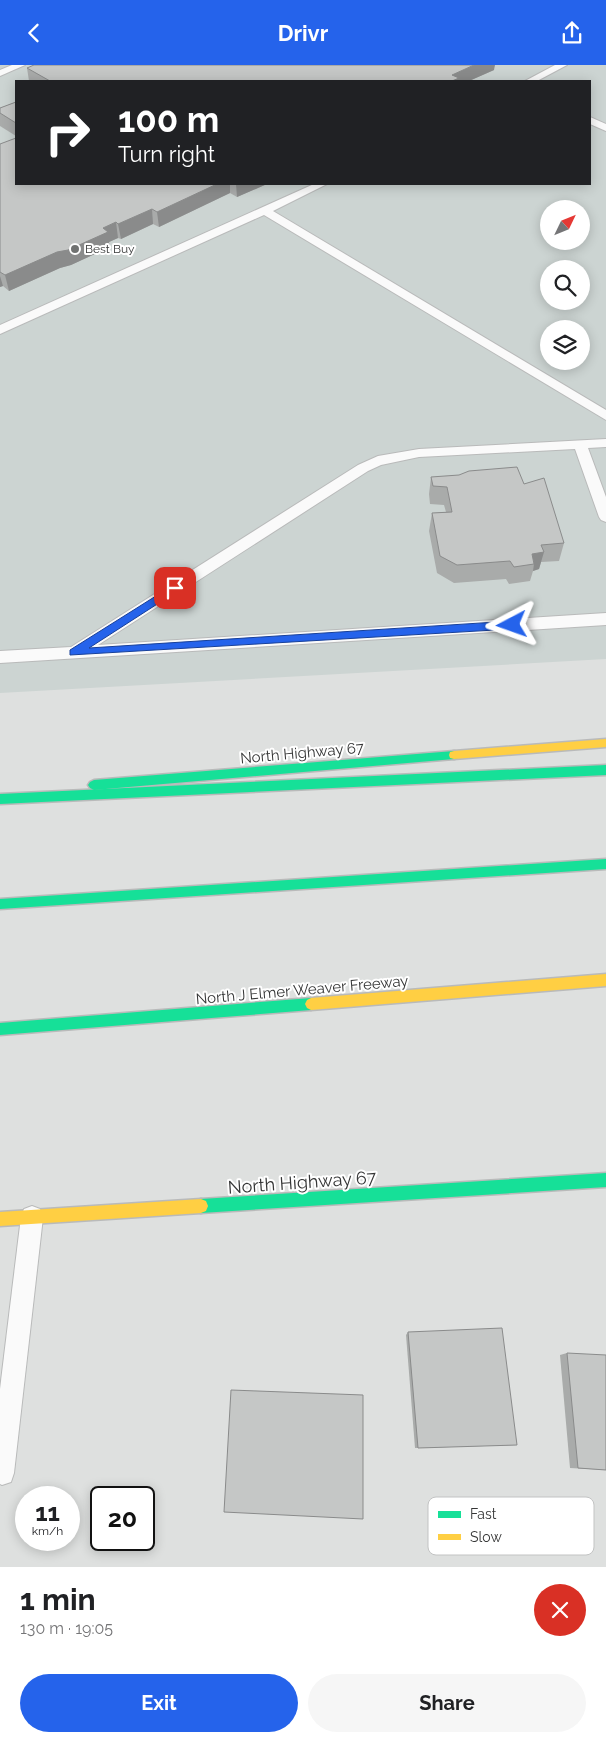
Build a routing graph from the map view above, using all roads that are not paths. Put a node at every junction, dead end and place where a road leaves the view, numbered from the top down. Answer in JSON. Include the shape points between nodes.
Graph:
{"nodes":[{"id":1,"x":20,"y":65,"type":"edge"},
{"id":2,"x":562,"y":65,"type":"edge"},
{"id":3,"x":0,"y":73,"type":"edge"},
{"id":4,"x":532,"y":80,"type":"edge"},
{"id":5,"x":591,"y":121,"type":"edge"},
{"id":6,"x":606,"y":128,"type":"edge"},
{"id":7,"x":320,"y":185,"type":"edge"},
{"id":8,"x":265,"y":211,"type":"junction"},
{"id":9,"x":0,"y":330,"type":"edge"},
{"id":10,"x":606,"y":416,"type":"edge"},
{"id":11,"x":606,"y":443,"type":"edge"},
{"id":12,"x":580,"y":444,"type":"junction"},
{"id":13,"x":606,"y":517,"type":"edge"},
{"id":14,"x":606,"y":619,"type":"edge"},
{"id":15,"x":74,"y":653,"type":"junction"},
{"id":16,"x":0,"y":657,"type":"edge"},
{"id":17,"x":606,"y":743,"type":"edge"},
{"id":18,"x":606,"y":770,"type":"edge"},
{"id":19,"x":0,"y":792,"type":"edge"},
{"id":20,"x":0,"y":799,"type":"edge"},
{"id":21,"x":606,"y":864,"type":"edge"},
{"id":22,"x":0,"y":904,"type":"edge"},
{"id":23,"x":606,"y":980,"type":"edge"},
{"id":24,"x":0,"y":1029,"type":"edge"},
{"id":25,"x":606,"y":1180,"type":"edge"},
{"id":26,"x":32,"y":1217,"type":"junction"},
{"id":27,"x":0,"y":1219,"type":"edge"},
{"id":28,"x":2,"y":1473,"type":"dead end"}],
"edges":[{"from":1,"to":3,"type":"lane"},
{"from":2,"to":4,"type":"lane"},
{"from":5,"to":6,"type":"lane"},
{"from":7,"to":8,"type":"lane"},
{"from":8,"to":9,"type":"lane"},
{"from":8,"to":10,"type":"lane"},
{"from":11,"to":12,"type":"lane"},
{"from":12,"to":13,"type":"lane"},
{"from":12,"to":15,"type":"lane","via":[[419,453],[378,461]]},
{"from":14,"to":15,"type":"lane"},
{"from":15,"to":16,"type":"lane"},
{"from":17,"to":19,"type":"main road","name":"North Highway 67"},
{"from":18,"to":20,"type":"main road"},
{"from":21,"to":22,"type":"main road"},
{"from":23,"to":24,"type":"main road","name":"North J Elmer Weaver Freeway"},
{"from":25,"to":26,"type":"main road","name":"North Highway 67"},
{"from":26,"to":27,"type":"main road","name":"North Highway 67"},
{"from":26,"to":28,"type":"lane"}]}
